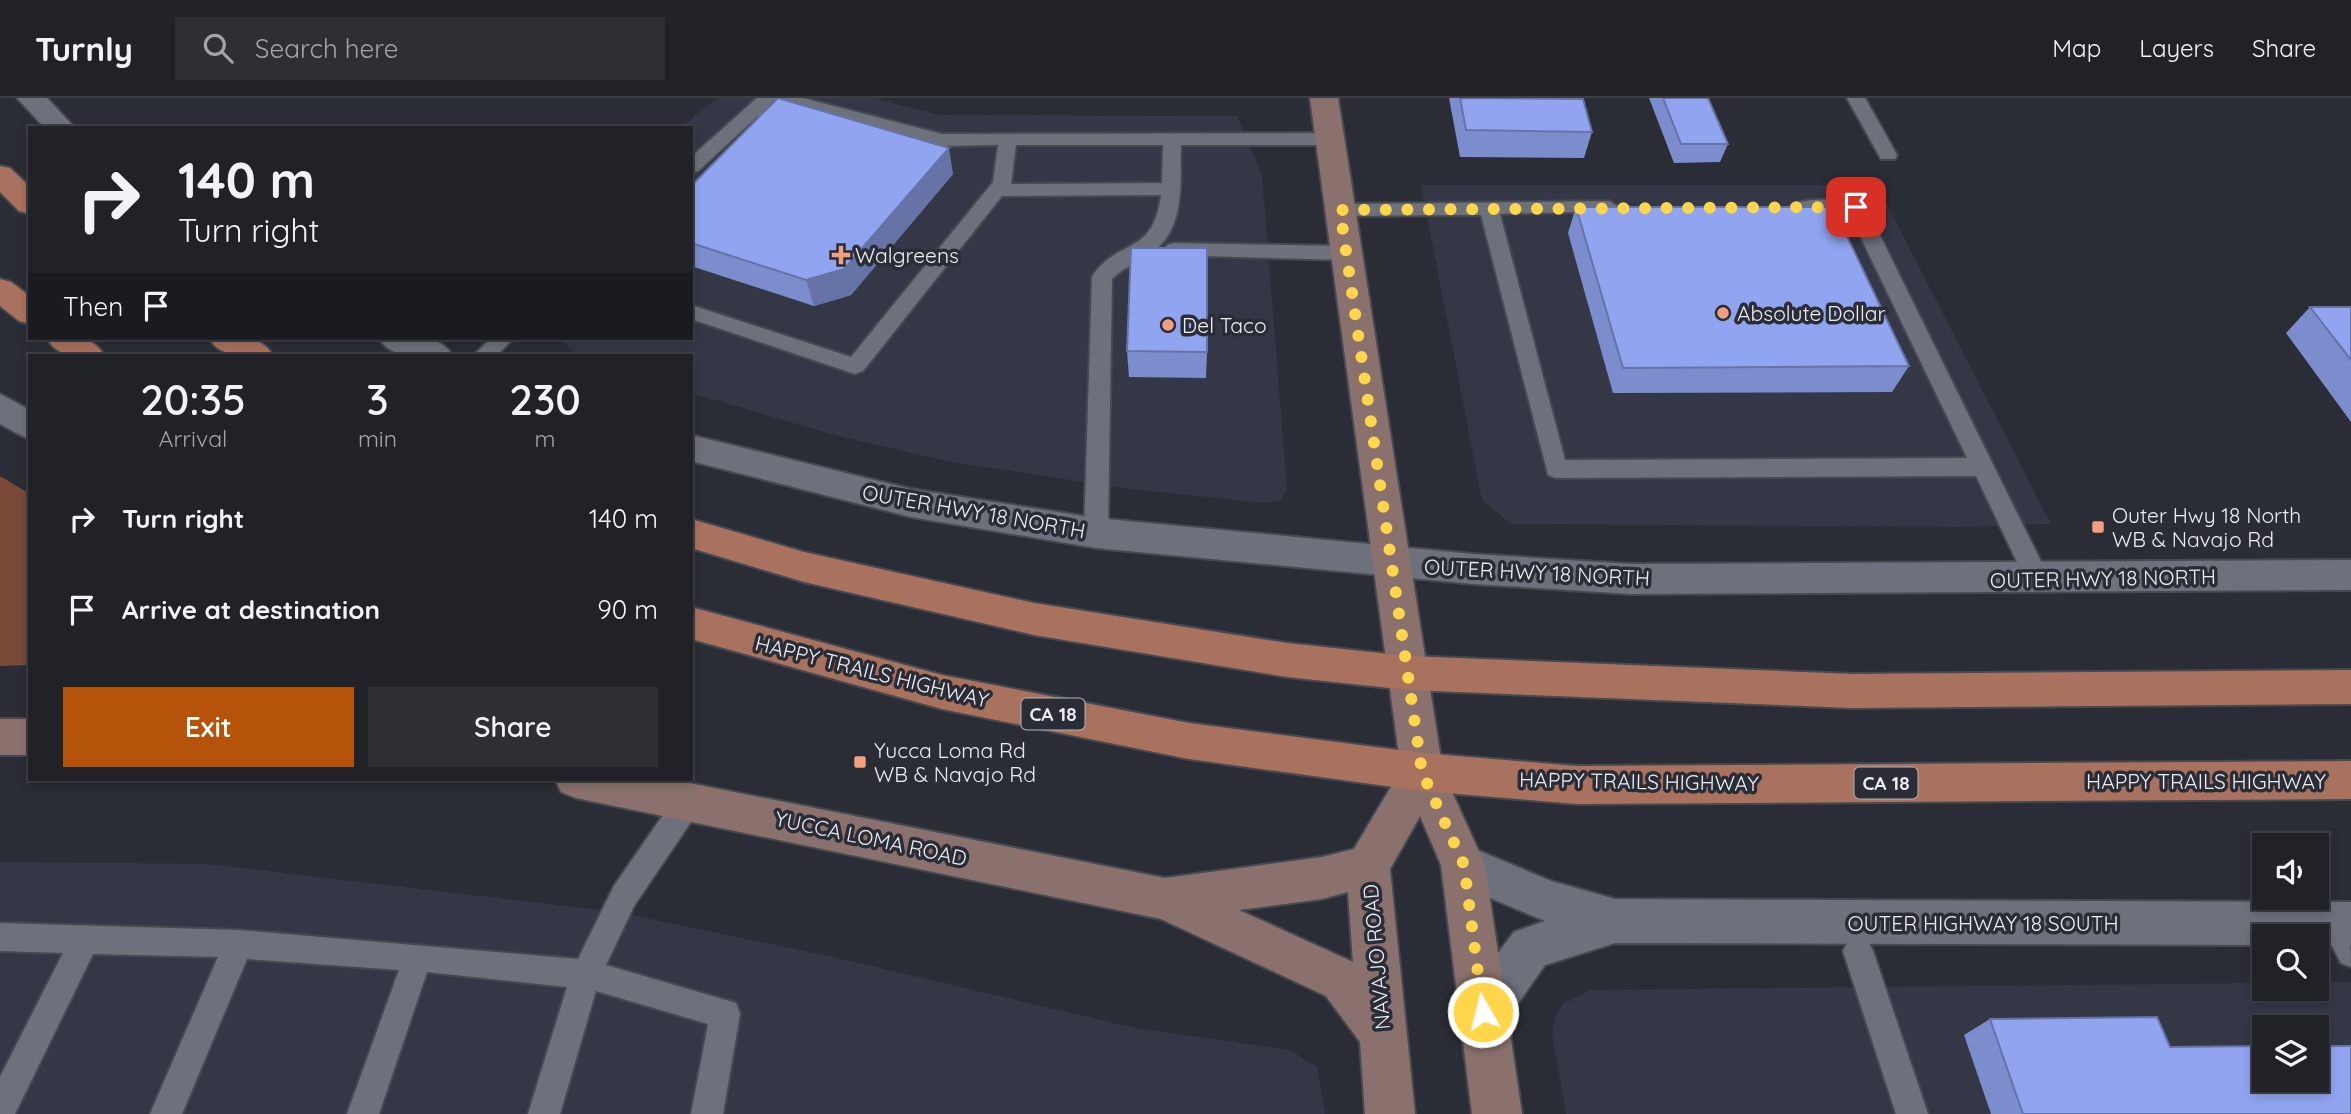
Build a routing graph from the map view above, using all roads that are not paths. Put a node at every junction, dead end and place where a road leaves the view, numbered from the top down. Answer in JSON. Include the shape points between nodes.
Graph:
{"nodes":[{"id":1,"x":31,"y":98,"type":"edge"},
{"id":2,"x":782,"y":98,"type":"edge"},
{"id":3,"x":1324,"y":98,"type":"edge"},
{"id":4,"x":1856,"y":98,"type":"edge"},
{"id":5,"x":761,"y":104,"type":"edge"},
{"id":6,"x":59,"y":126,"type":"edge"},
{"id":7,"x":1008,"y":139,"type":"junction"},
{"id":8,"x":1172,"y":139,"type":"junction"},
{"id":9,"x":1330,"y":139,"type":"junction"},
{"id":10,"x":942,"y":140,"type":"junction"},
{"id":11,"x":1888,"y":155,"type":"dead end"},
{"id":12,"x":693,"y":165,"type":"edge"},
{"id":13,"x":0,"y":175,"type":"edge"},
{"id":14,"x":1169,"y":189,"type":"junction"},
{"id":15,"x":996,"y":190,"type":"junction"},
{"id":16,"x":28,"y":202,"type":"edge"},
{"id":17,"x":1625,"y":207,"type":"edge"},
{"id":18,"x":1774,"y":207,"type":"edge"},
{"id":19,"x":1489,"y":208,"type":"junction"},
{"id":20,"x":1340,"y":210,"type":"junction"},
{"id":21,"x":1142,"y":250,"type":"junction"},
{"id":22,"x":1346,"y":253,"type":"junction"},
{"id":23,"x":0,"y":290,"type":"edge"},
{"id":24,"x":28,"y":311,"type":"edge"},
{"id":25,"x":693,"y":313,"type":"edge"},
{"id":26,"x":66,"y":340,"type":"edge"},
{"id":27,"x":229,"y":340,"type":"edge"},
{"id":28,"x":400,"y":340,"type":"edge"},
{"id":29,"x":502,"y":340,"type":"edge"},
{"id":30,"x":86,"y":354,"type":"edge"},
{"id":31,"x":254,"y":354,"type":"edge"},
{"id":32,"x":433,"y":354,"type":"edge"},
{"id":33,"x":485,"y":354,"type":"edge"},
{"id":34,"x":0,"y":407,"type":"edge"},
{"id":35,"x":28,"y":425,"type":"edge"},
{"id":36,"x":693,"y":448,"type":"edge"},
{"id":37,"x":1981,"y":467,"type":"junction"},
{"id":38,"x":1096,"y":533,"type":"junction"},
{"id":39,"x":693,"y":534,"type":"edge"},
{"id":40,"x":1389,"y":562,"type":"junction"},
{"id":41,"x":2351,"y":575,"type":"edge"},
{"id":42,"x":2036,"y":578,"type":"junction"},
{"id":43,"x":693,"y":624,"type":"edge"},
{"id":44,"x":1408,"y":673,"type":"junction"},
{"id":45,"x":2351,"y":687,"type":"edge"},
{"id":46,"x":0,"y":737,"type":"edge"},
{"id":47,"x":28,"y":737,"type":"edge"},
{"id":48,"x":1422,"y":772,"type":"junction"},
{"id":49,"x":2351,"y":779,"type":"edge"},
{"id":50,"x":586,"y":781,"type":"edge"},
{"id":51,"x":689,"y":801,"type":"junction"},
{"id":52,"x":1464,"y":865,"type":"junction"},
{"id":53,"x":1368,"y":866,"type":"junction"},
{"id":54,"x":1166,"y":899,"type":"junction"},
{"id":55,"x":1615,"y":921,"type":"junction"},
{"id":56,"x":2346,"y":934,"type":"edge"},
{"id":57,"x":0,"y":937,"type":"edge"},
{"id":58,"x":86,"y":938,"type":"junction"},
{"id":59,"x":239,"y":944,"type":"junction"},
{"id":60,"x":1858,"y":951,"type":"dead end"},
{"id":61,"x":418,"y":957,"type":"junction"},
{"id":62,"x":586,"y":974,"type":"junction"},
{"id":63,"x":1483,"y":1012,"type":"junction"},
{"id":64,"x":1382,"y":1031,"type":"junction"},
{"id":65,"x":0,"y":1110,"type":"edge"},
{"id":66,"x":166,"y":1114,"type":"edge"},
{"id":67,"x":363,"y":1114,"type":"edge"},
{"id":68,"x":544,"y":1114,"type":"edge"},
{"id":69,"x":707,"y":1114,"type":"edge"},
{"id":70,"x":1390,"y":1114,"type":"edge"},
{"id":71,"x":1497,"y":1114,"type":"edge"},
{"id":72,"x":1912,"y":1114,"type":"edge"}],
"edges":[{"from":1,"to":6,"type":"street"},
{"from":2,"to":10,"type":"lane"},
{"from":3,"to":9,"type":"main road"},
{"from":4,"to":11,"type":"lane"},
{"from":5,"to":10,"type":"lane","via":[[914,150]]},
{"from":5,"to":12,"type":"lane"},
{"from":7,"to":8,"type":"lane"},
{"from":7,"to":10,"type":"lane"},
{"from":7,"to":15,"type":"lane","via":[[1002,183]]},
{"from":8,"to":9,"type":"lane"},
{"from":8,"to":14,"type":"lane"},
{"from":9,"to":20,"type":"main road"},
{"from":13,"to":16,"type":"main road"},
{"from":14,"to":15,"type":"lane"},
{"from":14,"to":21,"type":"lane","via":[[1167,219],[1158,236]]},
{"from":15,"to":25,"type":"lane","via":[[855,366]]},
{"from":17,"to":19,"type":"lane"},
{"from":18,"to":37,"type":"lane","via":[[1856,207]]},
{"from":19,"to":20,"type":"lane"},
{"from":19,"to":37,"type":"lane","via":[[1556,469]]},
{"from":20,"to":22,"type":"main road"},
{"from":21,"to":22,"type":"lane"},
{"from":21,"to":38,"type":"lane","via":[[1115,262],[1102,277]]},
{"from":22,"to":40,"type":"main road"},
{"from":23,"to":24,"type":"main road"},
{"from":26,"to":30,"type":"main road"},
{"from":27,"to":31,"type":"main road"},
{"from":28,"to":32,"type":"street"},
{"from":29,"to":33,"type":"lane"},
{"from":34,"to":35,"type":"street"},
{"from":36,"to":38,"type":"street","name":"OUTER HWY 18 NORTH","via":[[911,503]]},
{"from":37,"to":42,"type":"lane"},
{"from":38,"to":40,"type":"street","name":"OUTER HWY 18 NORTH"},
{"from":39,"to":44,"type":"main road","via":[[804,567],[1034,618],[1287,660]]},
{"from":40,"to":42,"type":"street","name":"OUTER HWY 18 NORTH","via":[[1631,579]]},
{"from":40,"to":44,"type":"main road"},
{"from":41,"to":42,"type":"street","name":"OUTER HWY 18 NORTH"},
{"from":43,"to":48,"type":"main road","name":"HAPPY TRAILS HIGHWAY","number":"CA 18","via":[[956,695],[1189,741]]},
{"from":44,"to":45,"type":"main road","via":[[1852,691]]},
{"from":44,"to":48,"type":"main road"},
{"from":46,"to":47,"type":"main road"},
{"from":48,"to":49,"type":"main road","name":"HAPPY TRAILS HIGHWAY","number":"CA 18","via":[[1576,785]]},
{"from":48,"to":52,"type":"main road"},
{"from":48,"to":53,"type":"main road","name":"NAVAJO ROAD"},
{"from":50,"to":51,"type":"main road","name":"YUCCA LOMA ROAD"},
{"from":51,"to":54,"type":"main road","name":"YUCCA LOMA ROAD"},
{"from":51,"to":62,"type":"lane","via":[[624,897]]},
{"from":52,"to":55,"type":"street","via":[[1548,901]]},
{"from":52,"to":63,"type":"main road"},
{"from":53,"to":54,"type":"main road","via":[[1306,881]]},
{"from":53,"to":64,"type":"main road","name":"NAVAJO ROAD"},
{"from":54,"to":64,"type":"main road","via":[[1342,980]]},
{"from":55,"to":56,"type":"street","name":"OUTER HIGHWAY 18 SOUTH"},
{"from":55,"to":63,"type":"street","via":[[1530,948]]},
{"from":57,"to":58,"type":"lane"},
{"from":58,"to":59,"type":"lane"},
{"from":58,"to":65,"type":"lane"},
{"from":59,"to":61,"type":"lane"},
{"from":59,"to":66,"type":"lane"},
{"from":60,"to":72,"type":"lane"},
{"from":61,"to":62,"type":"lane"},
{"from":61,"to":67,"type":"lane"},
{"from":62,"to":68,"type":"lane"},
{"from":62,"to":69,"type":"lane","via":[[726,1014]]},
{"from":63,"to":71,"type":"main road"},
{"from":64,"to":70,"type":"main road","name":"NAVAJO ROAD"}]}
